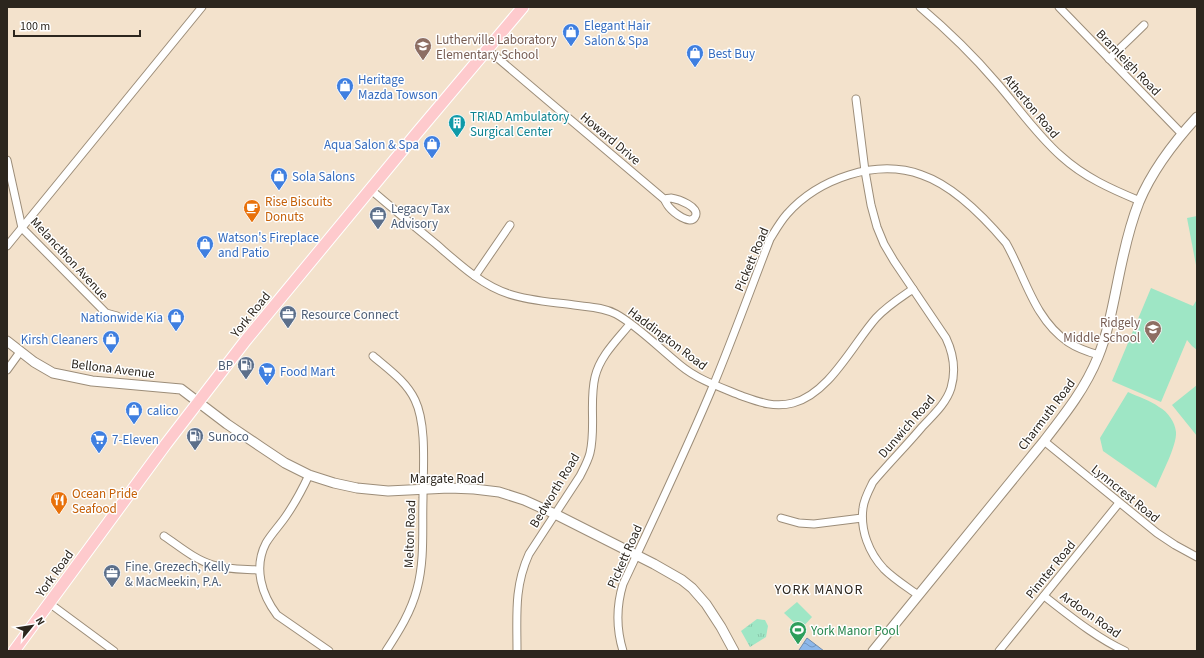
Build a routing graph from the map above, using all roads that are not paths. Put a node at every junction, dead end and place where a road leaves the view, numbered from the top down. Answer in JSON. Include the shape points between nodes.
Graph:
{"nodes":[{"id":1,"x":202,"y":7,"type":"edge"},
{"id":2,"x":523,"y":7,"type":"edge"},
{"id":3,"x":920,"y":7,"type":"edge"},
{"id":4,"x":1059,"y":7,"type":"edge"},
{"id":5,"x":1144,"y":25,"type":"dead end"},
{"id":6,"x":487,"y":49,"type":"junction"},
{"id":7,"x":1109,"y":59,"type":"junction"},
{"id":8,"x":856,"y":99,"type":"dead end"},
{"id":9,"x":1197,"y":117,"type":"edge"},
{"id":10,"x":1182,"y":134,"type":"junction"},
{"id":11,"x":7,"y":160,"type":"edge"},
{"id":12,"x":865,"y":171,"type":"junction"},
{"id":13,"x":370,"y":190,"type":"junction"},
{"id":14,"x":664,"y":199,"type":"dead end"},
{"id":15,"x":1140,"y":201,"type":"junction"},
{"id":16,"x":510,"y":225,"type":"dead end"},
{"id":17,"x":22,"y":228,"type":"junction"},
{"id":18,"x":7,"y":246,"type":"edge"},
{"id":19,"x":475,"y":276,"type":"junction"},
{"id":20,"x":913,"y":289,"type":"junction"},
{"id":21,"x":117,"y":316,"type":"dead end"},
{"id":22,"x":630,"y":324,"type":"junction"},
{"id":23,"x":7,"y":341,"type":"edge"},
{"id":24,"x":20,"y":352,"type":"junction"},
{"id":25,"x":1099,"y":355,"type":"junction"},
{"id":26,"x":373,"y":356,"type":"dead end"},
{"id":27,"x":7,"y":370,"type":"edge"},
{"id":28,"x":714,"y":384,"type":"junction"},
{"id":29,"x":198,"y":402,"type":"junction"},
{"id":30,"x":1044,"y":441,"type":"junction"},
{"id":31,"x":309,"y":476,"type":"junction"},
{"id":32,"x":423,"y":490,"type":"junction"},
{"id":33,"x":1119,"y":502,"type":"junction"},
{"id":34,"x":555,"y":514,"type":"junction"},
{"id":35,"x":781,"y":518,"type":"dead end"},
{"id":36,"x":862,"y":518,"type":"junction"},
{"id":37,"x":164,"y":536,"type":"dead end"},
{"id":38,"x":636,"y":555,"type":"junction"},
{"id":39,"x":1197,"y":557,"type":"edge"},
{"id":40,"x":259,"y":570,"type":"junction"},
{"id":41,"x":918,"y":596,"type":"junction"},
{"id":42,"x":1044,"y":596,"type":"junction"},
{"id":43,"x":49,"y":603,"type":"junction"},
{"id":44,"x":14,"y":651,"type":"edge"},
{"id":45,"x":114,"y":651,"type":"edge"},
{"id":46,"x":330,"y":651,"type":"edge"},
{"id":47,"x":386,"y":651,"type":"edge"},
{"id":48,"x":517,"y":651,"type":"edge"},
{"id":49,"x":623,"y":651,"type":"edge"},
{"id":50,"x":734,"y":651,"type":"edge"},
{"id":51,"x":873,"y":651,"type":"edge"},
{"id":52,"x":999,"y":651,"type":"edge"},
{"id":53,"x":1125,"y":651,"type":"edge"}],
"edges":[{"from":1,"to":17,"type":"street"},
{"from":2,"to":6,"type":"main road","name":"York Road"},
{"from":3,"to":15,"type":"street","name":"Atherton Road","via":[[971,54],[1061,156],[1105,186]]},
{"from":4,"to":7,"type":"street","name":"Bramleigh Road"},
{"from":5,"to":7,"type":"street"},
{"from":6,"to":13,"type":"main road","name":"York Road"},
{"from":6,"to":14,"type":"street","name":"Howard Drive"},
{"from":7,"to":10,"type":"street","name":"Bramleigh Road"},
{"from":8,"to":12,"type":"street","name":"Dunwich Road"},
{"from":9,"to":10,"type":"street","name":"Charmuth Road"},
{"from":10,"to":15,"type":"street","name":"Charmuth Road","via":[[1160,164]]},
{"from":11,"to":17,"type":"street","name":"Melancthon Avenue"},
{"from":12,"to":20,"type":"street","name":"Dunwich Road","via":[[871,205],[884,244]]},
{"from":12,"to":25,"type":"street","name":"Pickett Road","via":[[886,169],[921,174],[962,198],[1006,243],[1037,308],[1055,332],[1082,350]]},
{"from":12,"to":28,"type":"street","name":"Pickett Road","via":[[831,181],[815,190],[796,205],[778,226],[770,239]]},
{"from":13,"to":19,"type":"street","name":"Haddington Road"},
{"from":13,"to":29,"type":"main road","name":"York Road"},
{"from":15,"to":25,"type":"street","name":"Charmuth Road","via":[[1130,228],[1112,312]]},
{"from":16,"to":19,"type":"street"},
{"from":17,"to":18,"type":"street"},
{"from":17,"to":21,"type":"street","name":"Melancthon Avenue","via":[[106,313]]},
{"from":19,"to":22,"type":"street","name":"Haddington Road","via":[[495,288],[518,297],[604,309]]},
{"from":20,"to":28,"type":"street","name":"Haddington Road","via":[[878,316],[831,376],[806,398],[779,406],[762,404]]},
{"from":20,"to":36,"type":"street","name":"Dunwich Road","via":[[946,338],[954,362],[954,376],[942,405],[873,482],[863,506]]},
{"from":22,"to":28,"type":"street","name":"Haddington Road","via":[[681,366]]},
{"from":22,"to":34,"type":"street","name":"Bedworth Road","via":[[599,365],[593,390],[589,457],[580,476]]},
{"from":23,"to":24,"type":"street","name":"Bellona Avenue"},
{"from":24,"to":27,"type":"street"},
{"from":24,"to":29,"type":"street","name":"Bellona Avenue","via":[[44,368],[62,375],[92,381],[182,389]]},
{"from":25,"to":30,"type":"street","name":"Charmuth Road","via":[[1083,388]]},
{"from":26,"to":32,"type":"street","name":"Melton Road","via":[[404,383],[418,408],[422,430]]},
{"from":28,"to":38,"type":"street","name":"Pickett Road"},
{"from":29,"to":31,"type":"street","name":"Margate Road","via":[[261,447]]},
{"from":29,"to":43,"type":"main road","name":"York Road"},
{"from":30,"to":33,"type":"street","name":"Lynncrest Road"},
{"from":30,"to":41,"type":"street","name":"Charmuth Road"},
{"from":31,"to":32,"type":"street","name":"Margate Road","via":[[357,488],[388,491]]},
{"from":31,"to":40,"type":"street","via":[[299,496],[266,545]]},
{"from":32,"to":34,"type":"street","name":"Margate Road","via":[[474,488],[499,492]]},
{"from":32,"to":47,"type":"street","name":"Melton Road","via":[[421,571],[411,607]]},
{"from":33,"to":39,"type":"street","name":"Lynncrest Road","via":[[1157,533]]},
{"from":33,"to":42,"type":"street","name":"Pinnter Road"},
{"from":34,"to":38,"type":"street","name":"Margate Road"},
{"from":34,"to":48,"type":"street","name":"Bedworth Road","via":[[529,554],[520,576],[517,598]]},
{"from":35,"to":36,"type":"street","via":[[814,524]]},
{"from":36,"to":41,"type":"street","name":"Dunwich Road","via":[[867,544],[878,563]]},
{"from":37,"to":40,"type":"street","via":[[211,565]]},
{"from":38,"to":49,"type":"street","name":"Pickett Road","via":[[622,584],[618,606],[618,627]]},
{"from":38,"to":50,"type":"street","name":"Margate Road","via":[[673,574],[692,588],[714,615]]},
{"from":40,"to":46,"type":"street","via":[[265,595],[277,615]]},
{"from":41,"to":51,"type":"street","name":"Charmuth Road"},
{"from":42,"to":52,"type":"street","name":"Pinnter Road"},
{"from":42,"to":53,"type":"street","name":"Ardoon Road","via":[[1089,631]]},
{"from":43,"to":44,"type":"main road","name":"York Road"},
{"from":43,"to":45,"type":"street"}]}
